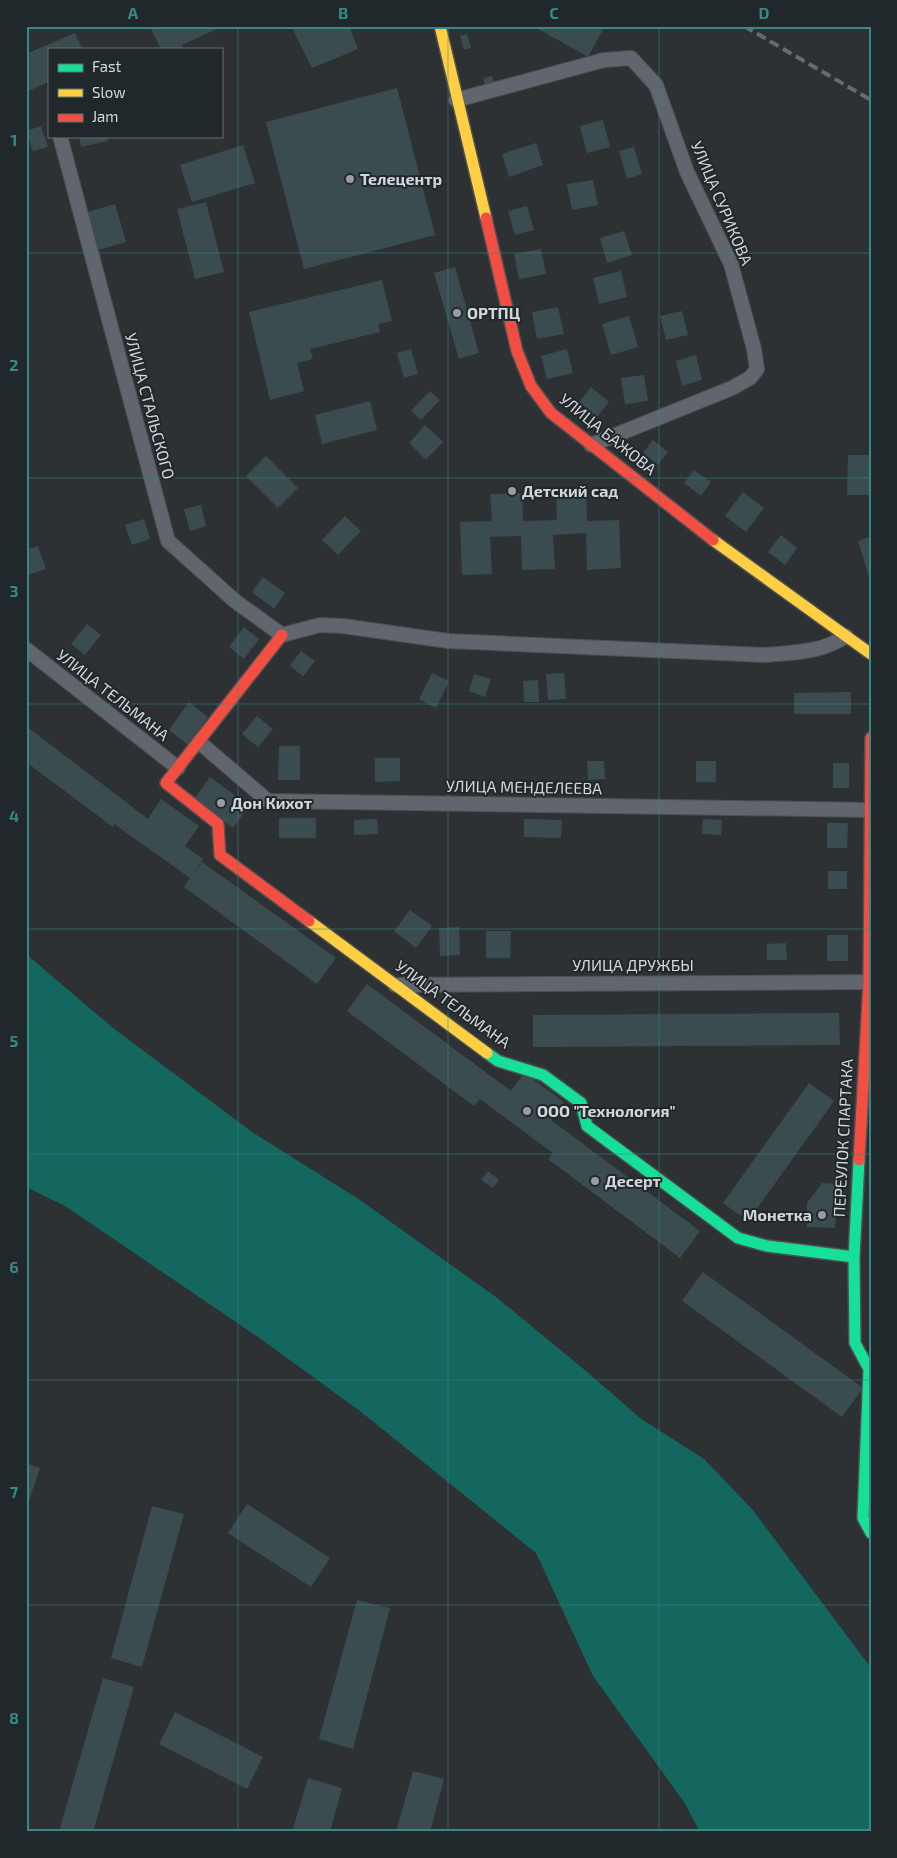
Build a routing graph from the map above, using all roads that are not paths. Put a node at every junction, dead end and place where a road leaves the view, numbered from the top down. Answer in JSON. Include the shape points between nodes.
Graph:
{"nodes":[{"id":1,"x":440,"y":26,"type":"edge"},
{"id":2,"x":456,"y":100,"type":"junction"},
{"id":3,"x":61,"y":138,"type":"edge"},
{"id":4,"x":591,"y":445,"type":"junction"},
{"id":5,"x":282,"y":635,"type":"junction"},
{"id":6,"x":846,"y":636,"type":"junction"},
{"id":7,"x":26,"y":649,"type":"edge"},
{"id":8,"x":871,"y":654,"type":"edge"},
{"id":9,"x":871,"y":738,"type":"edge"},
{"id":10,"x":199,"y":742,"type":"junction"},
{"id":11,"x":178,"y":768,"type":"junction"},
{"id":12,"x":870,"y":810,"type":"edge"},
{"id":13,"x":870,"y":982,"type":"edge"},
{"id":14,"x":395,"y":985,"type":"junction"},
{"id":15,"x":854,"y":1256,"type":"junction"},
{"id":16,"x":855,"y":1343,"type":"junction"},
{"id":17,"x":871,"y":1343,"type":"edge"},
{"id":18,"x":871,"y":1533,"type":"edge"}],
"edges":[{"from":1,"to":2,"type":"street","name":"УЛИЦА БАЖОВА"},
{"from":2,"to":4,"type":"street","name":"УЛИЦА БАЖОВА","via":[[517,351],[531,386],[550,413]]},
{"from":2,"to":4,"type":"street","name":"УЛИЦА СУРИКОВА","via":[[604,60],[631,58],[656,86],[687,172],[731,264],[754,348],[757,368],[750,378]]},
{"from":3,"to":5,"type":"street","name":"УЛИЦА СТАЛЬСКОГО","via":[[168,541],[235,601]]},
{"from":4,"to":6,"type":"street","name":"УЛИЦА БАЖОВА","via":[[704,534]]},
{"from":5,"to":6,"type":"street","via":[[320,624],[448,641],[766,655],[816,651]]},
{"from":5,"to":10,"type":"street"},
{"from":6,"to":8,"type":"street","name":"УЛИЦА БАЖОВА"},
{"from":7,"to":11,"type":"street","name":"УЛИЦА ТЕЛЬМАНА"},
{"from":9,"to":12,"type":"street","name":"ПЕРЕУЛОК СПАРТАКА"},
{"from":10,"to":11,"type":"street"},
{"from":10,"to":12,"type":"street","name":"УЛИЦА МЕНДЕЛЕЕВА","via":[[268,801]]},
{"from":11,"to":14,"type":"street","name":"УЛИЦА ТЕЛЬМАНА","via":[[166,783],[218,824],[220,855]]},
{"from":12,"to":13,"type":"street","name":"ПЕРЕУЛОК СПАРТАКА"},
{"from":13,"to":14,"type":"street","name":"УЛИЦА ДРУЖБЫ"},
{"from":13,"to":15,"type":"street","name":"ПЕРЕУЛОК СПАРТАКА"},
{"from":14,"to":15,"type":"street","name":"УЛИЦА ТЕЛЬМАНА","via":[[498,1061],[543,1075],[581,1103],[587,1126],[738,1238],[767,1246]]},
{"from":15,"to":16,"type":"street","name":"ПЕРЕУЛОК СПАРТАКА"},
{"from":16,"to":17,"type":"street"},
{"from":16,"to":18,"type":"street","name":"ПЕРЕУЛОК СПАРТАКА","via":[[869,1369],[863,1518]]}]}
